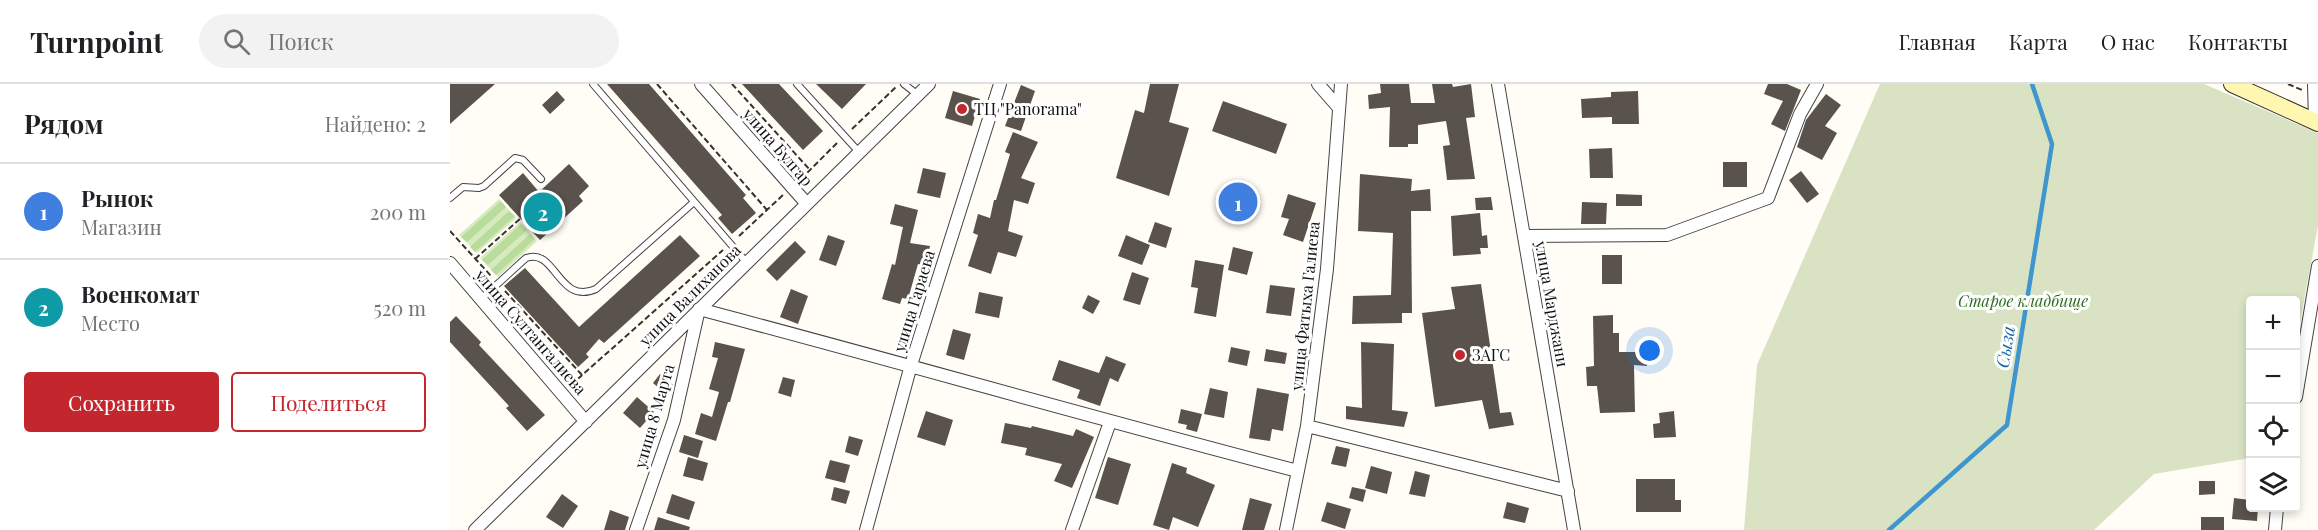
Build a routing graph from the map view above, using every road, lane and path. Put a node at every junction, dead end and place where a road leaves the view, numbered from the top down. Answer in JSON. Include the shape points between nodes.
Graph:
{"nodes":[{"id":1,"x":593,"y":84,"type":"edge"},
{"id":2,"x":657,"y":84,"type":"edge"},
{"id":3,"x":701,"y":84,"type":"edge"},
{"id":4,"x":732,"y":84,"type":"edge"},
{"id":5,"x":797,"y":84,"type":"edge"},
{"id":6,"x":904,"y":84,"type":"edge"},
{"id":7,"x":928,"y":84,"type":"edge"},
{"id":8,"x":1000,"y":84,"type":"edge"},
{"id":9,"x":1318,"y":84,"type":"edge"},
{"id":10,"x":1341,"y":84,"type":"edge"},
{"id":11,"x":1498,"y":84,"type":"edge"},
{"id":12,"x":1817,"y":84,"type":"edge"},
{"id":13,"x":2232,"y":84,"type":"edge"},
{"id":14,"x":2314,"y":84,"type":"edge"},
{"id":15,"x":918,"y":95,"type":"junction"},
{"id":16,"x":1339,"y":108,"type":"junction"},
{"id":17,"x":2316,"y":122,"type":"edge"},
{"id":18,"x":859,"y":153,"type":"junction"},
{"id":19,"x":810,"y":170,"type":"dead end"},
{"id":20,"x":541,"y":179,"type":"dead end"},
{"id":21,"x":450,"y":198,"type":"edge"},
{"id":22,"x":694,"y":202,"type":"junction"},
{"id":23,"x":807,"y":204,"type":"junction"},
{"id":24,"x":767,"y":210,"type":"dead end"},
{"id":25,"x":520,"y":218,"type":"dead end"},
{"id":26,"x":450,"y":231,"type":"edge"},
{"id":27,"x":1524,"y":236,"type":"junction"},
{"id":28,"x":475,"y":259,"type":"junction"},
{"id":29,"x":747,"y":262,"type":"junction"},
{"id":30,"x":450,"y":263,"type":"edge"},
{"id":31,"x":2318,"y":266,"type":"edge"},
{"id":32,"x":498,"y":283,"type":"junction"},
{"id":33,"x":481,"y":299,"type":"junction"},
{"id":34,"x":699,"y":309,"type":"junction"},
{"id":35,"x":911,"y":365,"type":"junction"},
{"id":36,"x":2300,"y":369,"type":"edge"},
{"id":37,"x":582,"y":375,"type":"dead end"},
{"id":38,"x":586,"y":422,"type":"junction"},
{"id":39,"x":1110,"y":422,"type":"junction"},
{"id":40,"x":1307,"y":426,"type":"junction"},
{"id":41,"x":1298,"y":471,"type":"junction"},
{"id":42,"x":1568,"y":491,"type":"junction"},
{"id":43,"x":2277,"y":512,"type":"edge"},
{"id":44,"x":475,"y":530,"type":"edge"},
{"id":45,"x":636,"y":530,"type":"edge"},
{"id":46,"x":866,"y":530,"type":"edge"},
{"id":47,"x":1072,"y":530,"type":"edge"},
{"id":48,"x":1286,"y":530,"type":"edge"},
{"id":49,"x":1574,"y":530,"type":"edge"},
{"id":50,"x":2275,"y":530,"type":"edge"}],
"edges":[{"from":1,"to":22,"type":"lane"},
{"from":2,"to":24,"type":"path"},
{"from":3,"to":23,"type":"street","name":"улица Булгар"},
{"from":4,"to":19,"type":"path"},
{"from":5,"to":18,"type":"lane"},
{"from":6,"to":15,"type":"lane"},
{"from":7,"to":15,"type":"street","name":"улица Валиханова"},
{"from":8,"to":35,"type":"street","name":"улица Гараева"},
{"from":9,"to":16,"type":"street"},
{"from":10,"to":16,"type":"street","name":"улица Фатыха Галиева"},
{"from":11,"to":27,"type":"street","name":"улица Марджани"},
{"from":12,"to":27,"type":"street","via":[[1800,114],[1768,198],[1667,235]]},
{"from":13,"to":17,"type":"main road"},
{"from":14,"to":17,"type":"street"},
{"from":15,"to":18,"type":"street","name":"улица Валиханова"},
{"from":16,"to":40,"type":"street","name":"улица Фатыха Галиева","via":[[1327,269]]},
{"from":18,"to":23,"type":"street","name":"улица Валиханова"},
{"from":20,"to":21,"type":"lane","via":[[516,158],[484,186],[462,187]]},
{"from":22,"to":29,"type":"lane"},
{"from":22,"to":32,"type":"lane","via":[[596,290],[580,294],[573,291],[536,255],[526,258]]},
{"from":23,"to":29,"type":"street","name":"улица Валиханова"},
{"from":25,"to":28,"type":"path"},
{"from":26,"to":28,"type":"path"},
{"from":27,"to":42,"type":"street","name":"улица Марджани"},
{"from":28,"to":32,"type":"path"},
{"from":29,"to":34,"type":"street","name":"улица Валиханова"},
{"from":30,"to":33,"type":"street","name":"улица Султангалиева"},
{"from":31,"to":36,"type":"street"},
{"from":32,"to":33,"type":"lane"},
{"from":32,"to":37,"type":"path"},
{"from":33,"to":38,"type":"street","name":"улица Султангалиева"},
{"from":34,"to":35,"type":"street"},
{"from":34,"to":38,"type":"street","name":"улица Валиханова"},
{"from":34,"to":45,"type":"street","name":"улица 8 Марта","via":[[674,420]]},
{"from":35,"to":39,"type":"street"},
{"from":35,"to":46,"type":"street","name":"улица Гараева"},
{"from":38,"to":44,"type":"street","name":"улица Валиханова"},
{"from":39,"to":41,"type":"street"},
{"from":39,"to":47,"type":"street"},
{"from":40,"to":41,"type":"street","name":"улица Фатыха Галиева"},
{"from":40,"to":42,"type":"street"},
{"from":41,"to":48,"type":"street","name":"улица Фатыха Галиева"},
{"from":42,"to":49,"type":"street","name":"улица Марджани"},
{"from":43,"to":50,"type":"street"}]}
